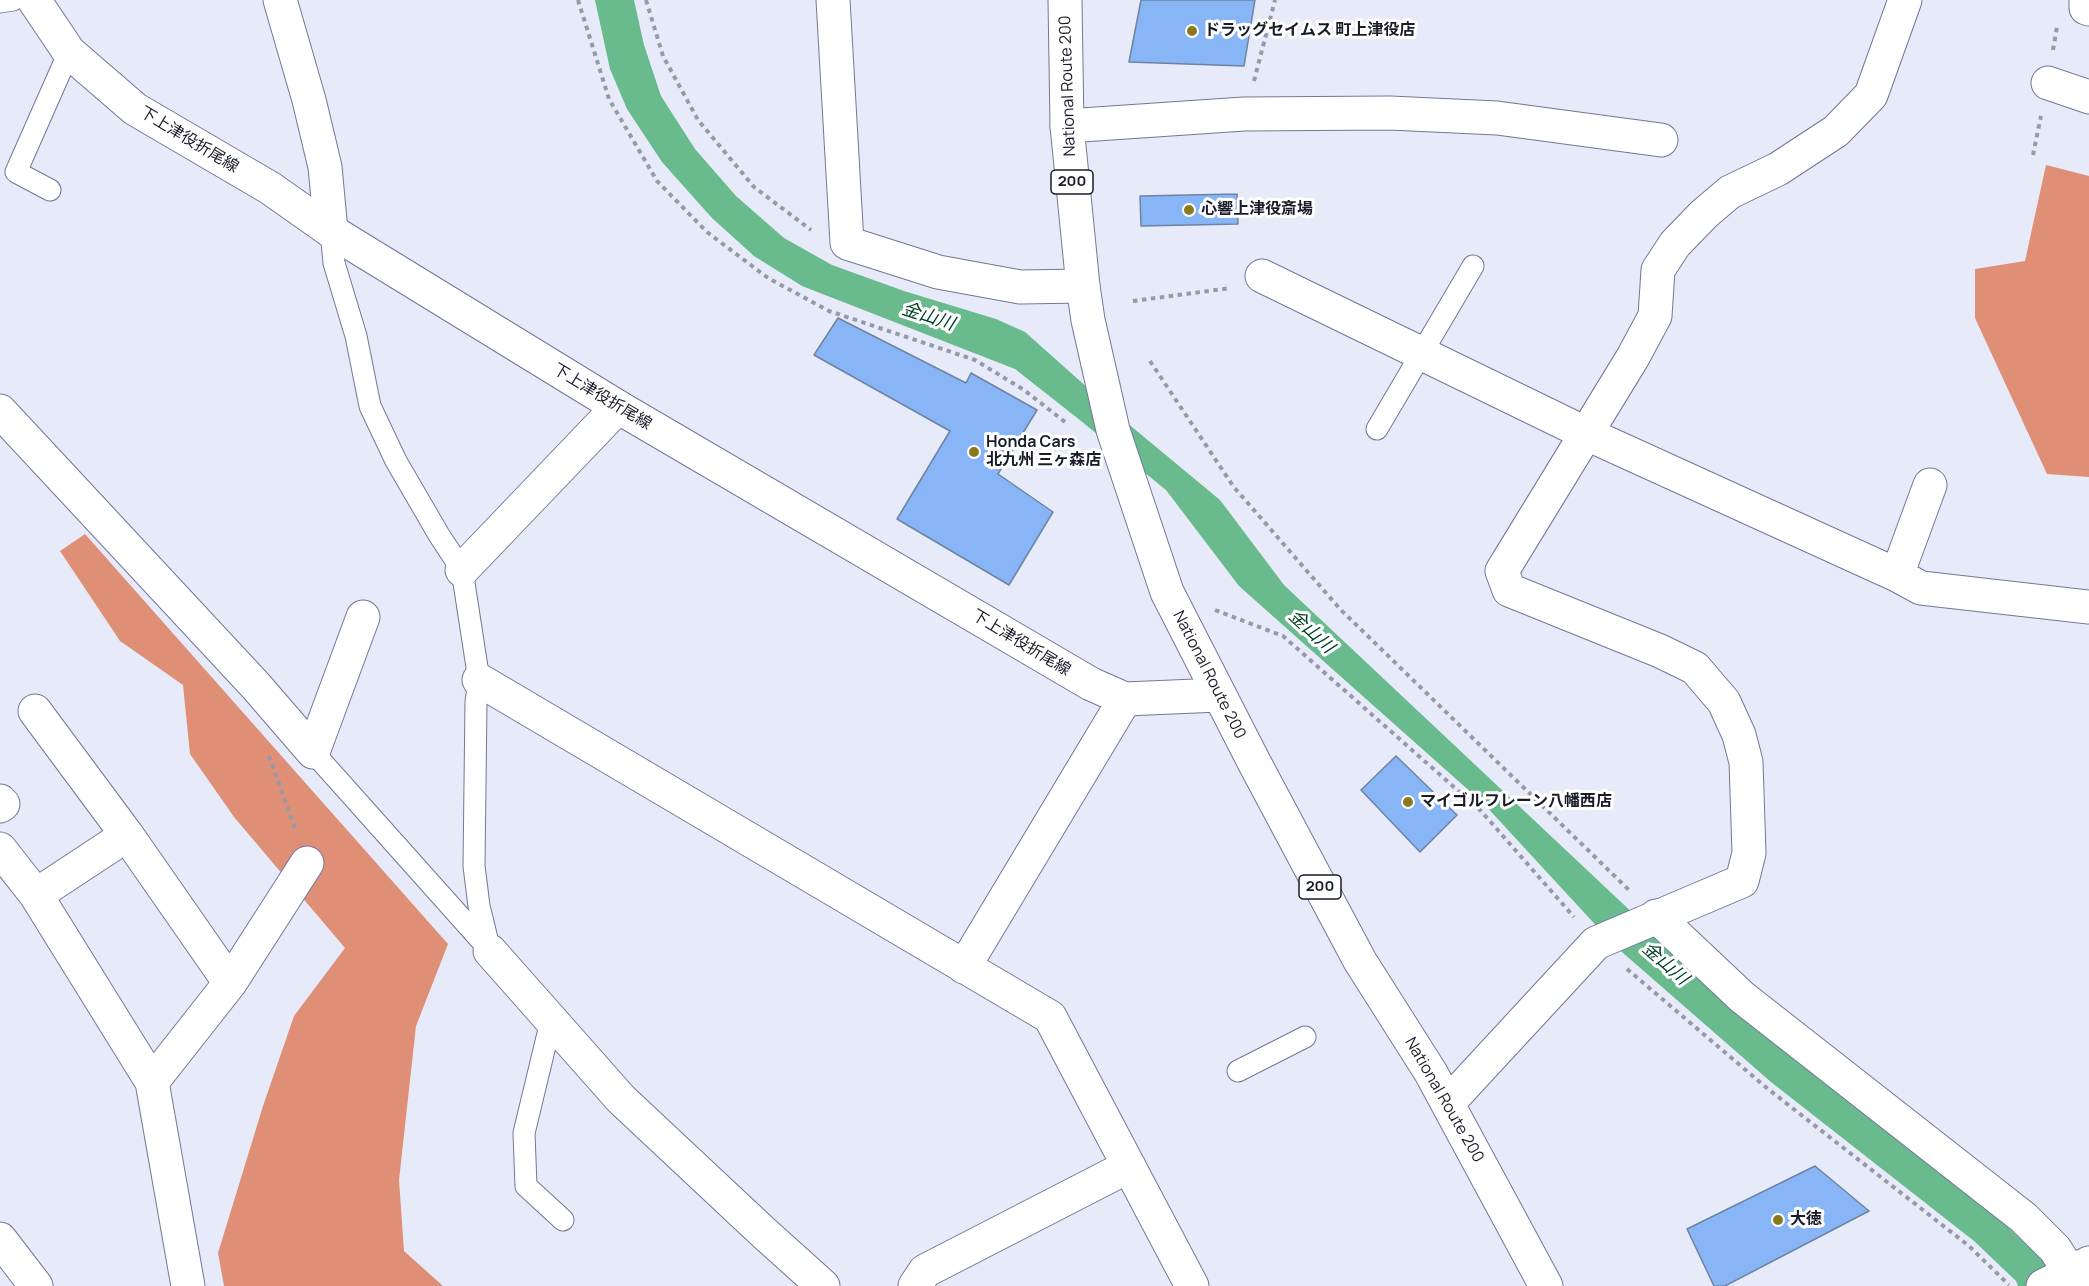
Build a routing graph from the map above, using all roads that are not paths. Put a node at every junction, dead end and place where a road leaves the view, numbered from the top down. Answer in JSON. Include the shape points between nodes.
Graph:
{"nodes":[{"id":1,"x":13,"y":0,"type":"edge"},
{"id":2,"x":34,"y":0,"type":"edge"},
{"id":3,"x":280,"y":0,"type":"edge"},
{"id":4,"x":833,"y":0,"type":"edge"},
{"id":5,"x":1065,"y":0,"type":"edge"},
{"id":6,"x":1905,"y":0,"type":"edge"},
{"id":7,"x":2086,"y":0,"type":"edge"},
{"id":8,"x":0,"y":2,"type":"edge"},
{"id":9,"x":2089,"y":9,"type":"edge"},
{"id":10,"x":69,"y":52,"type":"junction"},
{"id":11,"x":2048,"y":83,"type":"dead end"},
{"id":12,"x":2089,"y":96,"type":"edge"},
{"id":13,"x":1067,"y":126,"type":"junction"},
{"id":14,"x":1661,"y":140,"type":"dead end"},
{"id":15,"x":8,"y":168,"type":"edge"},
{"id":16,"x":50,"y":190,"type":"dead end"},
{"id":17,"x":330,"y":231,"type":"junction"},
{"id":18,"x":1473,"y":266,"type":"dead end"},
{"id":19,"x":1262,"y":276,"type":"road end"},
{"id":20,"x":1083,"y":286,"type":"junction"},
{"id":21,"x":1421,"y":353,"type":"junction"},
{"id":22,"x":618,"y":407,"type":"junction"},
{"id":23,"x":0,"y":411,"type":"edge"},
{"id":24,"x":1377,"y":429,"type":"dead end"},
{"id":25,"x":1585,"y":433,"type":"junction"},
{"id":26,"x":1930,"y":485,"type":"dead end"},
{"id":27,"x":462,"y":570,"type":"junction"},
{"id":28,"x":1897,"y":575,"type":"junction"},
{"id":29,"x":2089,"y":607,"type":"edge"},
{"id":30,"x":363,"y":617,"type":"dead end"},
{"id":31,"x":478,"y":681,"type":"junction"},
{"id":32,"x":1219,"y":695,"type":"junction"},
{"id":33,"x":1125,"y":699,"type":"junction"},
{"id":34,"x":35,"y":711,"type":"dead end"},
{"id":35,"x":313,"y":752,"type":"junction"},
{"id":36,"x":0,"y":801,"type":"edge"},
{"id":37,"x":0,"y":807,"type":"edge"},
{"id":38,"x":127,"y":835,"type":"junction"},
{"id":39,"x":0,"y":849,"type":"edge"},
{"id":40,"x":307,"y":863,"type":"road end"},
{"id":41,"x":36,"y":895,"type":"junction"},
{"id":42,"x":1652,"y":918,"type":"junction"},
{"id":43,"x":490,"y":951,"type":"junction"},
{"id":44,"x":964,"y":967,"type":"junction"},
{"id":45,"x":230,"y":983,"type":"junction"},
{"id":46,"x":551,"y":1021,"type":"junction"},
{"id":47,"x":1305,"y":1036,"type":"dead end"},
{"id":48,"x":1238,"y":1071,"type":"dead end"},
{"id":49,"x":152,"y":1082,"type":"junction"},
{"id":50,"x":1448,"y":1103,"type":"junction"},
{"id":51,"x":1129,"y":1166,"type":"junction"},
{"id":52,"x":563,"y":1220,"type":"dead end"},
{"id":53,"x":0,"y":1239,"type":"edge"},
{"id":54,"x":2068,"y":1277,"type":"edge"},
{"id":55,"x":1179,"y":1282,"type":"edge"},
{"id":56,"x":36,"y":1286,"type":"edge"},
{"id":57,"x":188,"y":1286,"type":"edge"},
{"id":58,"x":823,"y":1286,"type":"edge"},
{"id":59,"x":915,"y":1286,"type":"edge"},
{"id":60,"x":1546,"y":1286,"type":"edge"}],
"edges":[{"from":1,"to":8,"type":"lane"},
{"from":2,"to":10,"type":"main road","name":"下上津役折尾線"},
{"from":3,"to":17,"type":"main road","via":[[325,166]]},
{"from":4,"to":20,"type":"main road","via":[[847,243],[938,272],[1020,287]]},
{"from":5,"to":13,"type":"main road","name":"National Route 200","number":"200"},
{"from":6,"to":25,"type":"main road","via":[[1871,95],[1836,131],[1778,169],[1730,192],[1675,244],[1658,270],[1655,316]]},
{"from":7,"to":9,"type":"main road"},
{"from":10,"to":15,"type":"lane"},
{"from":10,"to":17,"type":"main road","name":"下上津役折尾線","via":[[135,109],[270,189]]},
{"from":11,"to":12,"type":"main road"},
{"from":13,"to":14,"type":"main road","via":[[1244,114],[1390,113],[1497,118]]},
{"from":13,"to":20,"type":"main road","name":"National Route 200","number":"200"},
{"from":15,"to":16,"type":"lane"},
{"from":17,"to":22,"type":"main road","name":"下上津役折尾線"},
{"from":17,"to":27,"type":"lane","via":[[334,264],[356,336],[370,406],[407,479]]},
{"from":18,"to":21,"type":"lane"},
{"from":19,"to":21,"type":"main road"},
{"from":20,"to":32,"type":"main road","name":"National Route 200","number":"200","via":[[1097,363],[1126,473],[1167,592]]},
{"from":21,"to":24,"type":"lane"},
{"from":21,"to":25,"type":"main road"},
{"from":22,"to":27,"type":"main road"},
{"from":22,"to":33,"type":"main road","name":"下上津役折尾線","via":[[1091,684]]},
{"from":23,"to":35,"type":"main road"},
{"from":25,"to":28,"type":"main road"},
{"from":25,"to":42,"type":"main road","via":[[1502,571],[1509,590],[1695,668],[1724,702],[1746,762],[1749,853],[1742,881]]},
{"from":26,"to":28,"type":"main road"},
{"from":27,"to":31,"type":"lane"},
{"from":28,"to":29,"type":"main road","via":[[1921,588]]},
{"from":30,"to":35,"type":"main road"},
{"from":31,"to":43,"type":"lane","via":[[474,866],[478,906]]},
{"from":31,"to":44,"type":"main road"},
{"from":32,"to":33,"type":"main road","name":"下上津役折尾線"},
{"from":32,"to":50,"type":"main road","name":"National Route 200","number":"200","via":[[1360,961]]},
{"from":33,"to":44,"type":"main road"},
{"from":34,"to":38,"type":"main road"},
{"from":35,"to":43,"type":"lane"},
{"from":36,"to":37,"type":"main road"},
{"from":38,"to":41,"type":"main road"},
{"from":38,"to":45,"type":"main road"},
{"from":39,"to":41,"type":"main road"},
{"from":40,"to":45,"type":"main road"},
{"from":41,"to":49,"type":"main road"},
{"from":42,"to":50,"type":"main road","via":[[1596,943]]},
{"from":42,"to":54,"type":"main road","via":[[1742,997],[2024,1218],[2055,1249]]},
{"from":43,"to":46,"type":"main road"},
{"from":44,"to":51,"type":"main road","via":[[1050,1017]]},
{"from":45,"to":49,"type":"main road"},
{"from":46,"to":52,"type":"lane","via":[[524,1133],[526,1186]]},
{"from":46,"to":58,"type":"main road","via":[[621,1099]]},
{"from":47,"to":48,"type":"lane"},
{"from":49,"to":57,"type":"main road"},
{"from":50,"to":60,"type":"main road","name":"National Route 200","number":"200"},
{"from":51,"to":55,"type":"main road"},
{"from":51,"to":59,"type":"main road","via":[[925,1271]]},
{"from":53,"to":56,"type":"main road"}]}
